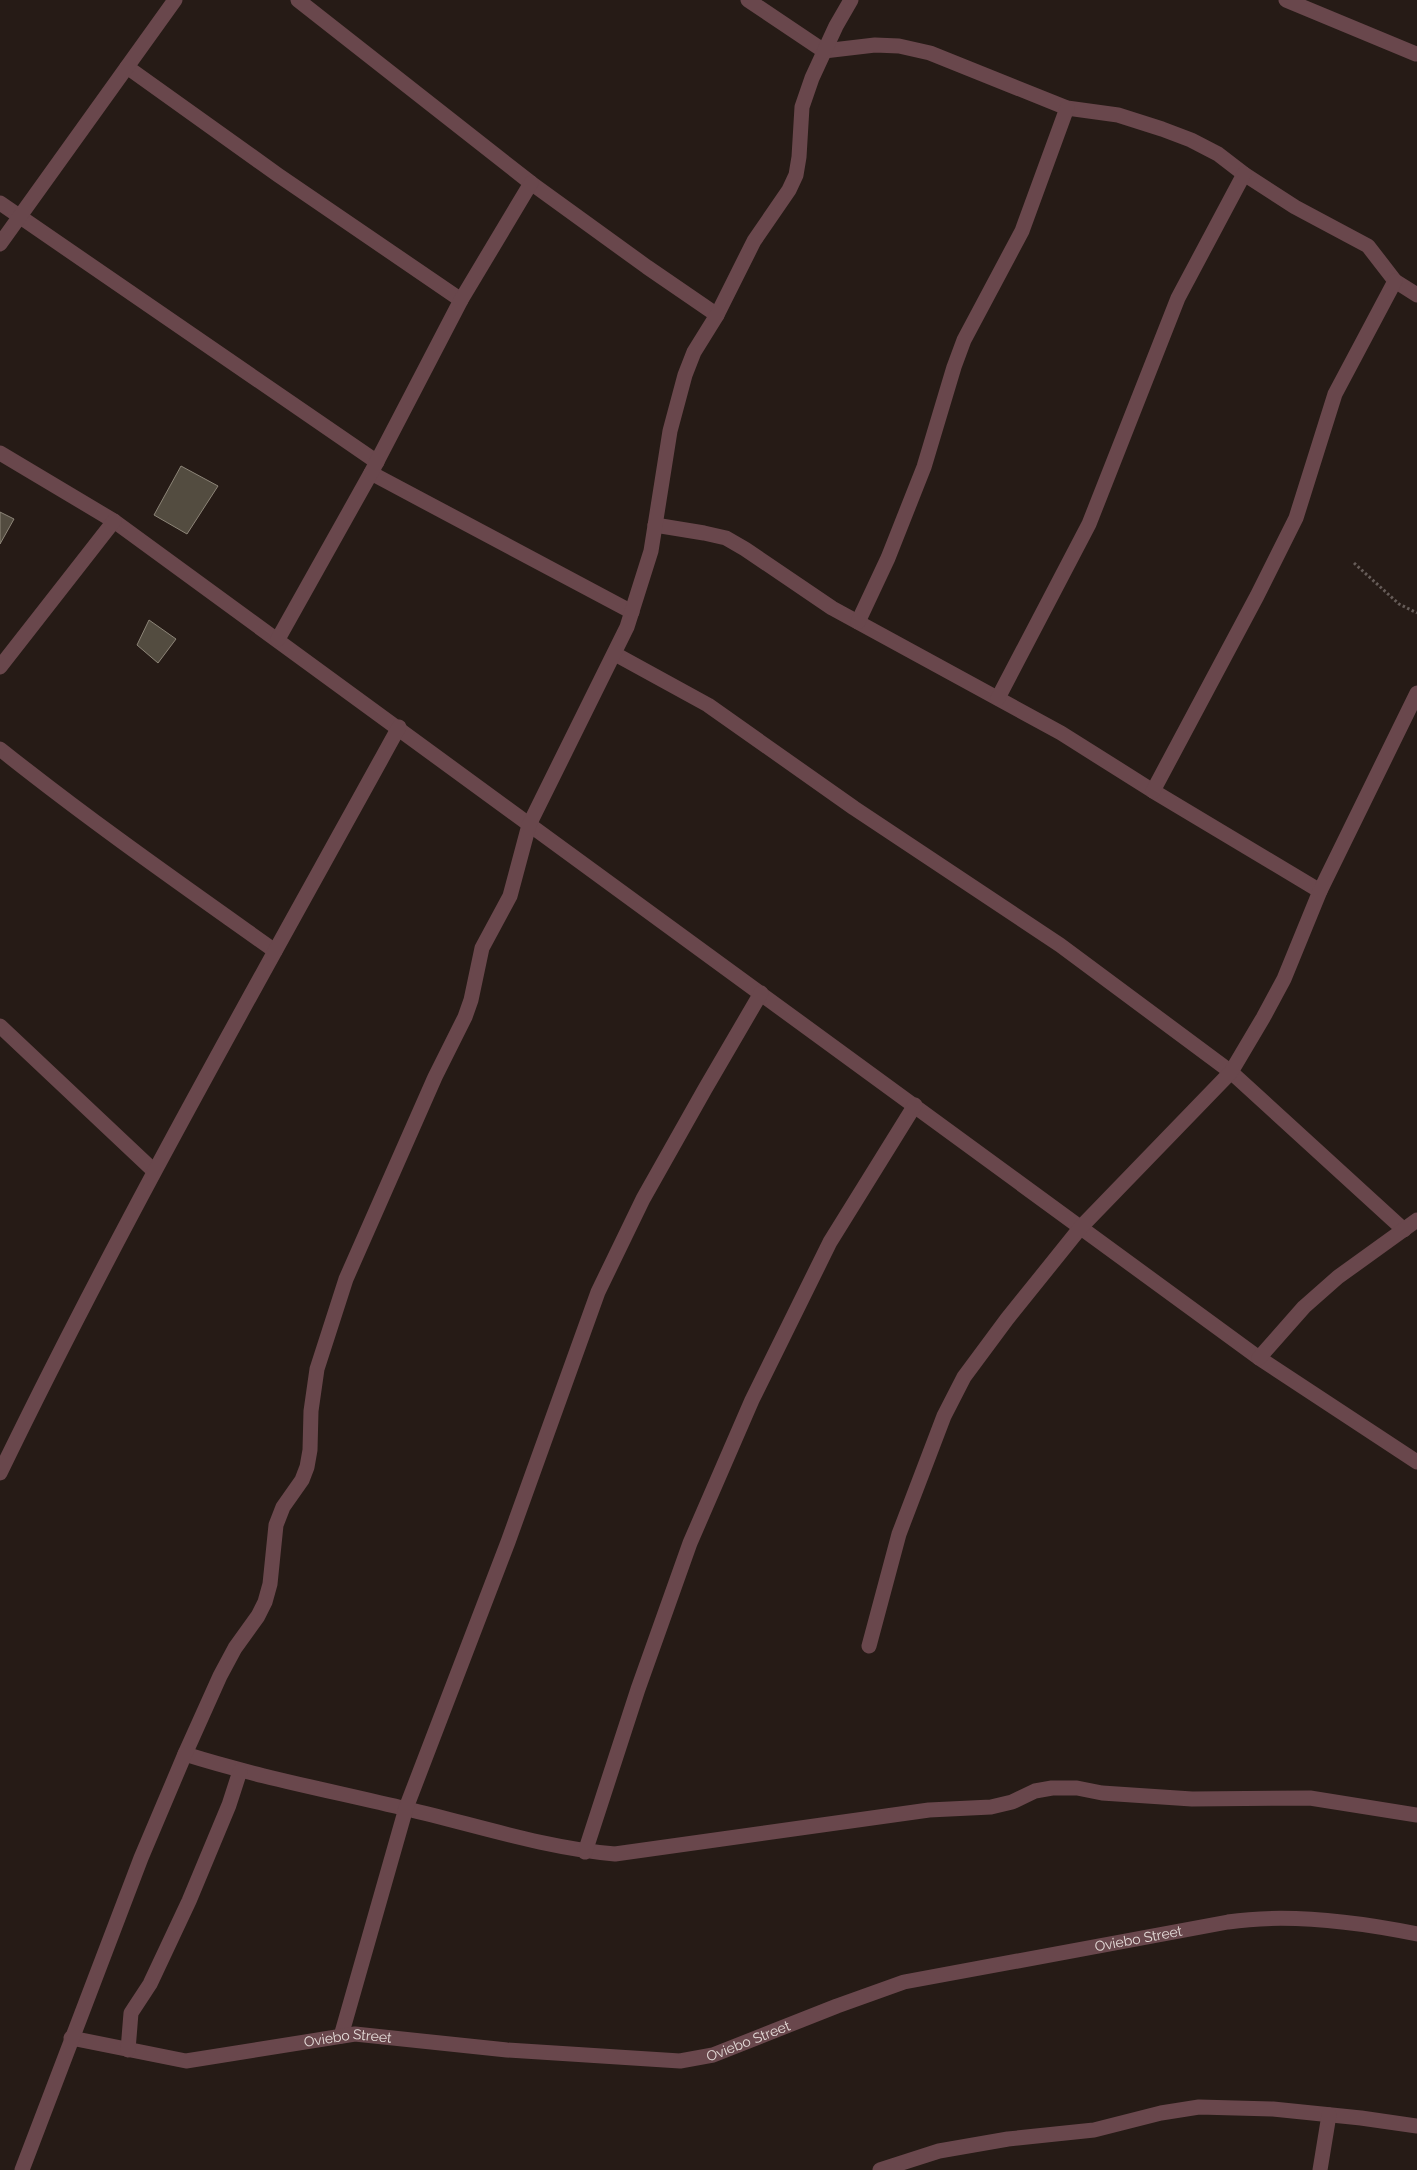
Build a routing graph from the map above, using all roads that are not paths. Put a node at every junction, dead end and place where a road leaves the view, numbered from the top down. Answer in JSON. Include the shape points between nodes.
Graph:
{"nodes":[{"id":1,"x":298,"y":0,"type":"edge"},
{"id":2,"x":748,"y":0,"type":"edge"},
{"id":3,"x":851,"y":0,"type":"edge"},
{"id":4,"x":1286,"y":0,"type":"edge"},
{"id":5,"x":173,"y":1,"type":"edge"},
{"id":6,"x":824,"y":51,"type":"junction"},
{"id":7,"x":1416,"y":54,"type":"dead end"},
{"id":8,"x":127,"y":67,"type":"junction"},
{"id":9,"x":1067,"y":108,"type":"junction"},
{"id":10,"x":1244,"y":174,"type":"junction"},
{"id":11,"x":531,"y":183,"type":"junction"},
{"id":12,"x":0,"y":203,"type":"edge"},
{"id":13,"x":20,"y":216,"type":"junction"},
{"id":14,"x":0,"y":244,"type":"edge"},
{"id":15,"x":1395,"y":281,"type":"junction"},
{"id":16,"x":1417,"y":295,"type":"edge"},
{"id":17,"x":462,"y":300,"type":"junction"},
{"id":18,"x":717,"y":315,"type":"junction"},
{"id":19,"x":0,"y":454,"type":"edge"},
{"id":20,"x":374,"y":468,"type":"junction"},
{"id":21,"x":114,"y":521,"type":"junction"},
{"id":22,"x":655,"y":525,"type":"junction"},
{"id":23,"x":632,"y":612,"type":"junction"},
{"id":24,"x":858,"y":622,"type":"junction"},
{"id":25,"x":278,"y":639,"type":"junction"},
{"id":26,"x":615,"y":654,"type":"junction"},
{"id":27,"x":0,"y":667,"type":"edge"},
{"id":28,"x":1416,"y":697,"type":"edge"},
{"id":29,"x":998,"y":698,"type":"junction"},
{"id":30,"x":398,"y":727,"type":"junction"},
{"id":31,"x":0,"y":749,"type":"edge"},
{"id":32,"x":1153,"y":791,"type":"junction"},
{"id":33,"x":529,"y":825,"type":"junction"},
{"id":34,"x":1320,"y":891,"type":"junction"},
{"id":35,"x":275,"y":951,"type":"junction"},
{"id":36,"x":761,"y":993,"type":"junction"},
{"id":37,"x":0,"y":1026,"type":"edge"},
{"id":38,"x":1231,"y":1072,"type":"junction"},
{"id":39,"x":915,"y":1105,"type":"junction"},
{"id":40,"x":154,"y":1171,"type":"junction"},
{"id":41,"x":1417,"y":1220,"type":"edge"},
{"id":42,"x":1081,"y":1227,"type":"junction"},
{"id":43,"x":1404,"y":1230,"type":"junction"},
{"id":44,"x":1259,"y":1358,"type":"junction"},
{"id":45,"x":1417,"y":1462,"type":"edge"},
{"id":46,"x":0,"y":1473,"type":"edge"},
{"id":47,"x":869,"y":1646,"type":"dead end"},
{"id":48,"x":185,"y":1754,"type":"junction"},
{"id":49,"x":240,"y":1771,"type":"junction"},
{"id":50,"x":406,"y":1808,"type":"junction"},
{"id":51,"x":1417,"y":1815,"type":"edge"},
{"id":52,"x":584,"y":1852,"type":"junction"},
{"id":53,"x":1417,"y":1934,"type":"edge"},
{"id":54,"x":341,"y":2036,"type":"junction"},
{"id":55,"x":71,"y":2038,"type":"junction"},
{"id":56,"x":128,"y":2050,"type":"junction"},
{"id":57,"x":1328,"y":2115,"type":"junction"},
{"id":58,"x":1417,"y":2126,"type":"edge"},
{"id":59,"x":22,"y":2170,"type":"edge"},
{"id":60,"x":880,"y":2170,"type":"edge"},
{"id":61,"x":1320,"y":2170,"type":"edge"}],
"edges":[{"from":1,"to":11,"type":"street"},
{"from":2,"to":6,"type":"street"},
{"from":3,"to":6,"type":"street"},
{"from":4,"to":7,"type":"street"},
{"from":5,"to":8,"type":"street"},
{"from":6,"to":9,"type":"street","via":[[875,45],[930,53]]},
{"from":6,"to":18,"type":"street","via":[[802,107],[796,175],[754,241]]},
{"from":8,"to":13,"type":"street"},
{"from":8,"to":17,"type":"street"},
{"from":9,"to":10,"type":"street","via":[[1118,116],[1162,129],[1218,154]]},
{"from":9,"to":24,"type":"street","via":[[1022,231],[964,340],[924,467],[888,558]]},
{"from":10,"to":15,"type":"street","via":[[1295,207],[1368,246]]},
{"from":10,"to":29,"type":"street","via":[[1178,298],[1088,524]]},
{"from":11,"to":17,"type":"street"},
{"from":11,"to":18,"type":"street"},
{"from":12,"to":13,"type":"street"},
{"from":13,"to":14,"type":"street"},
{"from":13,"to":20,"type":"street"},
{"from":15,"to":16,"type":"street"},
{"from":15,"to":32,"type":"street","via":[[1335,394],[1296,518]]},
{"from":17,"to":20,"type":"street"},
{"from":18,"to":22,"type":"street","via":[[694,352],[685,376],[670,431]]},
{"from":19,"to":21,"type":"street"},
{"from":20,"to":23,"type":"street"},
{"from":20,"to":25,"type":"street"},
{"from":21,"to":25,"type":"street"},
{"from":21,"to":27,"type":"street"},
{"from":22,"to":23,"type":"street","via":[[651,551]]},
{"from":22,"to":24,"type":"street","via":[[726,538]]},
{"from":23,"to":26,"type":"street"},
{"from":24,"to":29,"type":"street"},
{"from":25,"to":30,"type":"street"},
{"from":26,"to":33,"type":"street"},
{"from":26,"to":38,"type":"street","via":[[708,705],[854,808],[1060,945]]},
{"from":28,"to":34,"type":"street"},
{"from":29,"to":32,"type":"street"},
{"from":30,"to":33,"type":"street"},
{"from":30,"to":35,"type":"street"},
{"from":31,"to":35,"type":"street"},
{"from":32,"to":34,"type":"street"},
{"from":33,"to":36,"type":"street"},
{"from":33,"to":48,"type":"street","via":[[510,896],[482,948],[471,1000],[346,1279],[317,1370],[307,1467],[276,1525],[265,1602],[220,1676]]},
{"from":34,"to":38,"type":"street","via":[[1284,978]]},
{"from":35,"to":40,"type":"street"},
{"from":36,"to":39,"type":"street"},
{"from":36,"to":50,"type":"street","via":[[643,1199],[598,1292],[508,1542]]},
{"from":37,"to":40,"type":"street"},
{"from":38,"to":42,"type":"street"},
{"from":38,"to":43,"type":"street"},
{"from":39,"to":42,"type":"street"},
{"from":39,"to":52,"type":"street","via":[[830,1242],[752,1400],[690,1543]]},
{"from":40,"to":46,"type":"street"},
{"from":41,"to":43,"type":"street"},
{"from":42,"to":44,"type":"street"},
{"from":42,"to":47,"type":"street","via":[[964,1377],[944,1416],[899,1534]]},
{"from":43,"to":44,"type":"street","via":[[1338,1277],[1304,1307]]},
{"from":44,"to":45,"type":"street"},
{"from":48,"to":49,"type":"street"},
{"from":48,"to":55,"type":"street"},
{"from":49,"to":50,"type":"street"},
{"from":49,"to":56,"type":"street","via":[[189,1901],[150,1984],[130,2013]]},
{"from":50,"to":52,"type":"street"},
{"from":50,"to":54,"type":"street"},
{"from":51,"to":52,"type":"street","via":[[1310,1798],[1192,1799],[1052,1788],[991,1807],[929,1810],[615,1854]]},
{"from":53,"to":54,"type":"street","name":"Oviebo Street","via":[[1384,1927],[1286,1918],[1228,1922],[904,1982],[713,2055],[680,2061],[507,2050],[392,2036]]},
{"from":54,"to":56,"type":"street","name":"Oviebo Street","via":[[186,2061]]},
{"from":55,"to":56,"type":"street","name":"Oviebo Street"},
{"from":55,"to":59,"type":"street"},
{"from":57,"to":58,"type":"street"},
{"from":57,"to":60,"type":"street","via":[[1273,2109],[1199,2107],[1094,2130],[1008,2138],[939,2152]]},
{"from":57,"to":61,"type":"street"}]}
